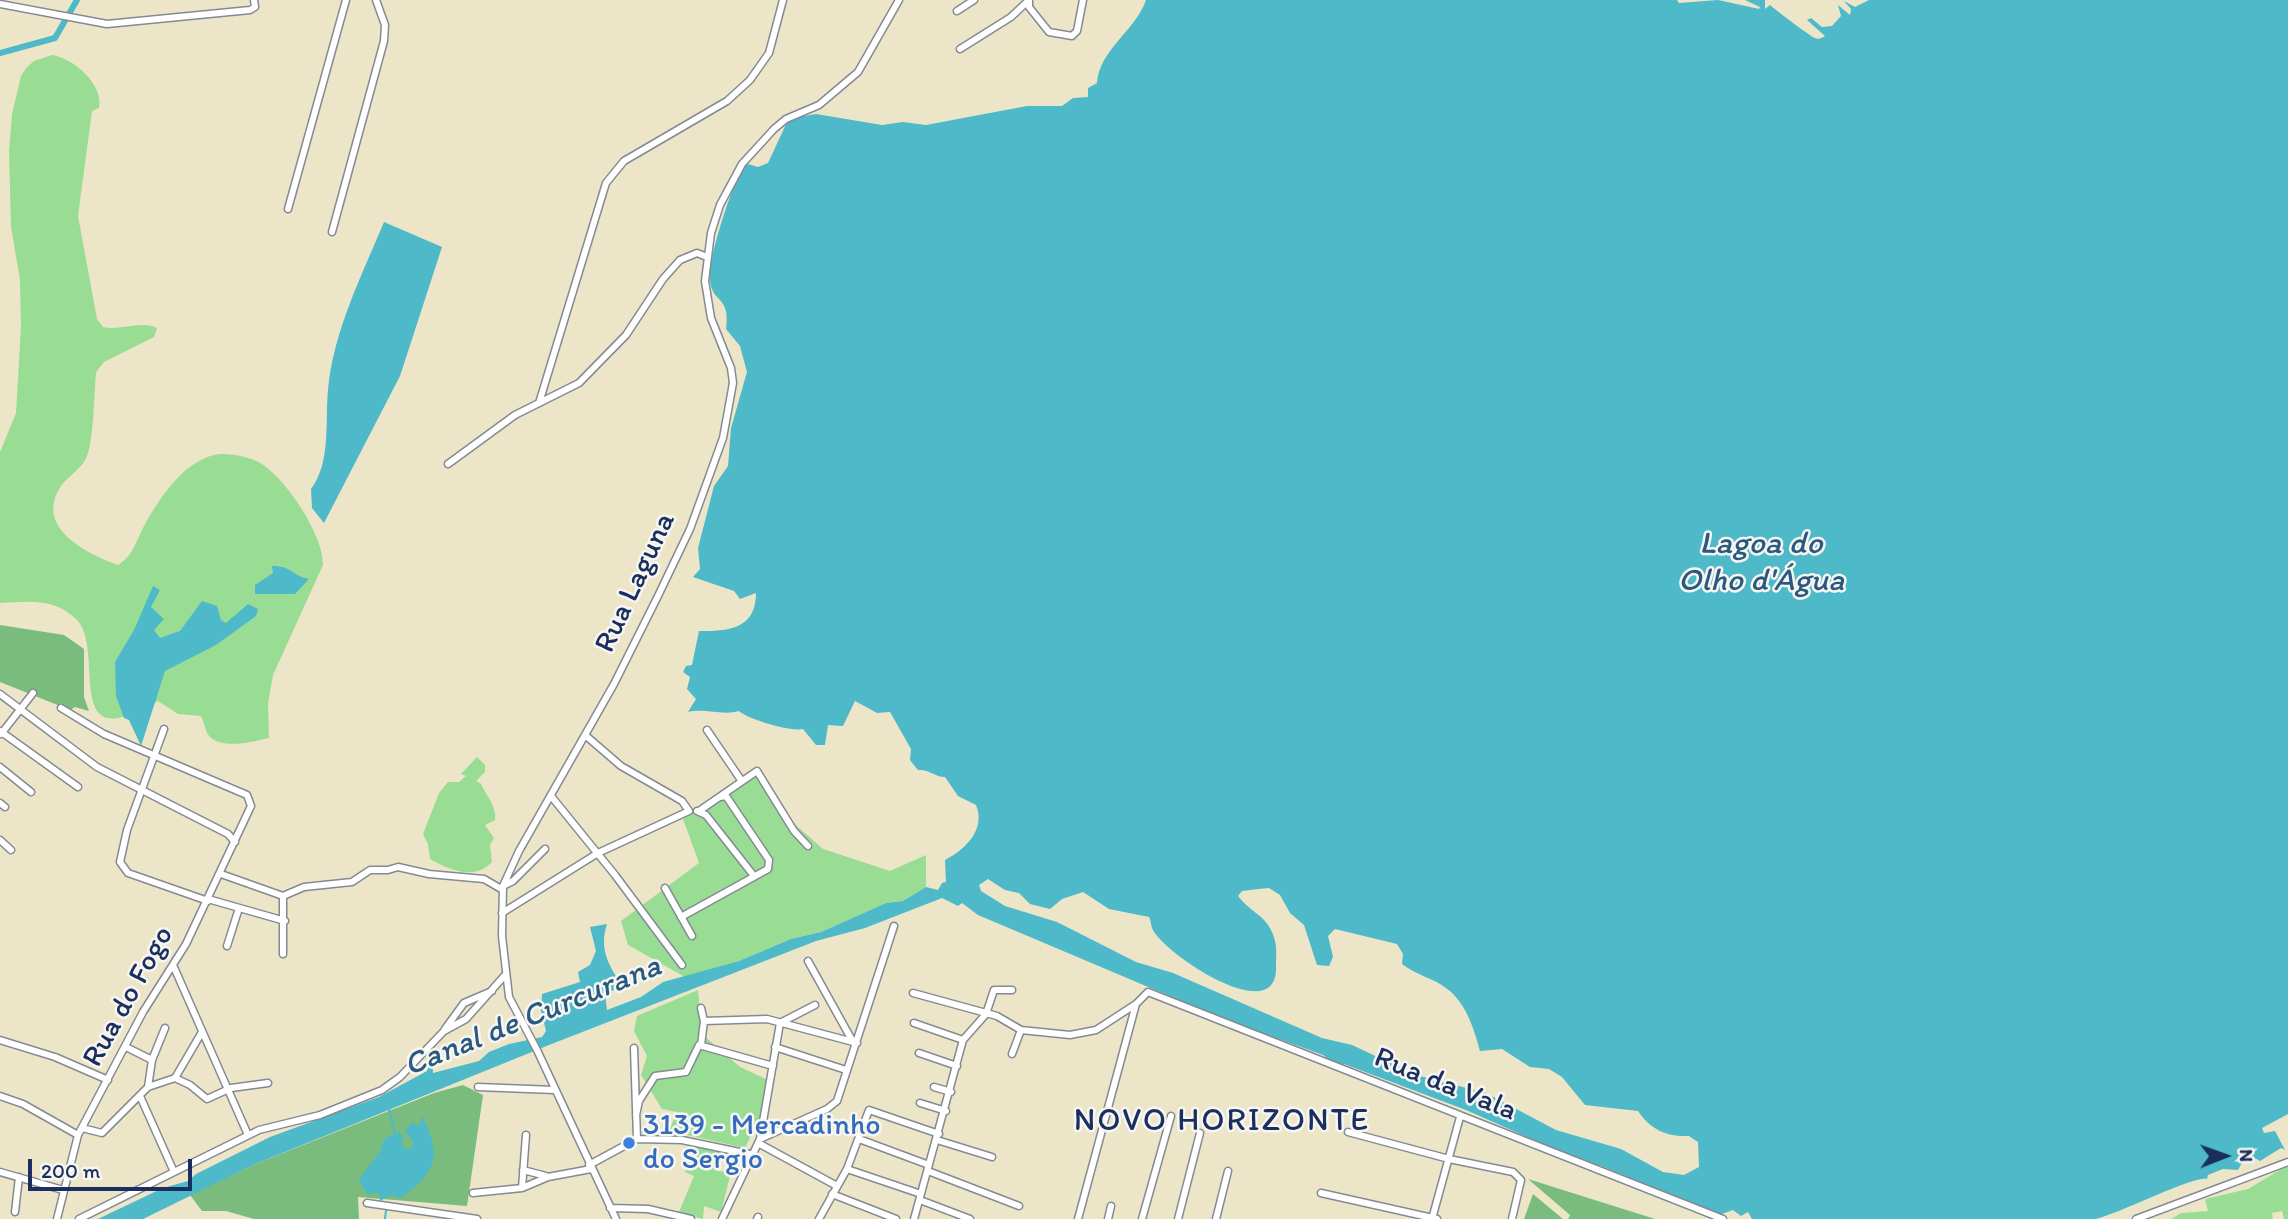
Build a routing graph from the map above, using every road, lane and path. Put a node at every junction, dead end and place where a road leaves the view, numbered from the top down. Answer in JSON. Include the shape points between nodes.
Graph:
{"nodes":[{"id":1,"x":254,"y":0,"type":"edge"},
{"id":2,"x":346,"y":0,"type":"edge"},
{"id":3,"x":376,"y":0,"type":"edge"},
{"id":4,"x":783,"y":0,"type":"edge"},
{"id":5,"x":899,"y":0,"type":"edge"},
{"id":6,"x":974,"y":0,"type":"edge"},
{"id":7,"x":1029,"y":0,"type":"edge"},
{"id":8,"x":1083,"y":0,"type":"edge"},
{"id":9,"x":0,"y":4,"type":"edge"},
{"id":10,"x":957,"y":12,"type":"dead end"},
{"id":11,"x":960,"y":49,"type":"dead end"},
{"id":12,"x":288,"y":209,"type":"dead end"},
{"id":13,"x":332,"y":232,"type":"dead end"},
{"id":14,"x":706,"y":257,"type":"junction"},
{"id":15,"x":539,"y":403,"type":"junction"},
{"id":16,"x":448,"y":464,"type":"dead end"},
{"id":17,"x":33,"y":693,"type":"dead end"},
{"id":18,"x":0,"y":694,"type":"edge"},
{"id":19,"x":61,"y":708,"type":"dead end"},
{"id":20,"x":21,"y":709,"type":"junction"},
{"id":21,"x":164,"y":729,"type":"dead end"},
{"id":22,"x":707,"y":730,"type":"dead end"},
{"id":23,"x":1,"y":733,"type":"edge"},
{"id":24,"x":585,"y":735,"type":"junction"},
{"id":25,"x":155,"y":756,"type":"junction"},
{"id":26,"x":0,"y":767,"type":"edge"},
{"id":27,"x":741,"y":780,"type":"junction"},
{"id":28,"x":78,"y":787,"type":"dead end"},
{"id":29,"x":141,"y":791,"type":"junction"},
{"id":30,"x":31,"y":792,"type":"dead end"},
{"id":31,"x":551,"y":796,"type":"junction"},
{"id":32,"x":720,"y":797,"type":"junction"},
{"id":33,"x":689,"y":811,"type":"junction"},
{"id":34,"x":699,"y":811,"type":"junction"},
{"id":35,"x":0,"y":840,"type":"edge"},
{"id":36,"x":235,"y":842,"type":"junction"},
{"id":37,"x":808,"y":846,"type":"dead end"},
{"id":38,"x":545,"y":849,"type":"dead end"},
{"id":39,"x":11,"y":850,"type":"dead end"},
{"id":40,"x":598,"y":853,"type":"junction"},
{"id":41,"x":221,"y":874,"type":"junction"},
{"id":42,"x":754,"y":876,"type":"junction"},
{"id":43,"x":503,"y":888,"type":"junction"},
{"id":44,"x":665,"y":888,"type":"dead end"},
{"id":45,"x":283,"y":896,"type":"junction"},
{"id":46,"x":208,"y":900,"type":"junction"},
{"id":47,"x":239,"y":908,"type":"junction"},
{"id":48,"x":502,"y":913,"type":"junction"},
{"id":49,"x":681,"y":917,"type":"junction"},
{"id":50,"x":285,"y":921,"type":"junction"},
{"id":51,"x":894,"y":926,"type":"dead end"},
{"id":52,"x":692,"y":936,"type":"dead end"},
{"id":53,"x":227,"y":946,"type":"dead end"},
{"id":54,"x":283,"y":954,"type":"dead end"},
{"id":55,"x":808,"y":961,"type":"dead end"},
{"id":56,"x":173,"y":965,"type":"junction"},
{"id":57,"x":681,"y":965,"type":"dead end"},
{"id":58,"x":506,"y":974,"type":"junction"},
{"id":59,"x":1012,"y":990,"type":"dead end"},
{"id":60,"x":492,"y":991,"type":"junction"},
{"id":61,"x":913,"y":993,"type":"dead end"},
{"id":62,"x":1136,"y":1004,"type":"junction"},
{"id":63,"x":815,"y":1005,"type":"dead end"},
{"id":64,"x":701,"y":1008,"type":"dead end"},
{"id":65,"x":986,"y":1014,"type":"junction"},
{"id":66,"x":704,"y":1021,"type":"junction"},
{"id":67,"x":780,"y":1023,"type":"junction"},
{"id":68,"x":914,"y":1023,"type":"dead end"},
{"id":69,"x":165,"y":1028,"type":"dead end"},
{"id":70,"x":1021,"y":1030,"type":"junction"},
{"id":71,"x":444,"y":1031,"type":"junction"},
{"id":72,"x":202,"y":1032,"type":"junction"},
{"id":73,"x":0,"y":1040,"type":"edge"},
{"id":74,"x":963,"y":1040,"type":"junction"},
{"id":75,"x":855,"y":1043,"type":"junction"},
{"id":76,"x":701,"y":1045,"type":"junction"},
{"id":77,"x":126,"y":1047,"type":"junction"},
{"id":78,"x":775,"y":1047,"type":"junction"},
{"id":79,"x":634,"y":1048,"type":"dead end"},
{"id":80,"x":919,"y":1053,"type":"dead end"},
{"id":81,"x":1012,"y":1054,"type":"dead end"},
{"id":82,"x":152,"y":1060,"type":"junction"},
{"id":83,"x":773,"y":1066,"type":"junction"},
{"id":84,"x":957,"y":1066,"type":"junction"},
{"id":85,"x":846,"y":1070,"type":"junction"},
{"id":86,"x":175,"y":1078,"type":"junction"},
{"id":87,"x":108,"y":1080,"type":"junction"},
{"id":88,"x":268,"y":1083,"type":"dead end"},
{"id":89,"x":148,"y":1087,"type":"junction"},
{"id":90,"x":478,"y":1087,"type":"dead end"},
{"id":91,"x":934,"y":1087,"type":"dead end"},
{"id":92,"x":227,"y":1090,"type":"junction"},
{"id":93,"x":554,"y":1090,"type":"junction"},
{"id":94,"x":951,"y":1092,"type":"junction"},
{"id":95,"x":0,"y":1096,"type":"edge"},
{"id":96,"x":140,"y":1096,"type":"junction"},
{"id":97,"x":920,"y":1103,"type":"dead end"},
{"id":98,"x":946,"y":1111,"type":"junction"},
{"id":99,"x":636,"y":1115,"type":"junction"},
{"id":100,"x":1171,"y":1116,"type":"dead end"},
{"id":101,"x":1460,"y":1117,"type":"junction"},
{"id":102,"x":80,"y":1132,"type":"junction"},
{"id":103,"x":1348,"y":1132,"type":"dead end"},
{"id":104,"x":1200,"y":1133,"type":"dead end"},
{"id":105,"x":248,"y":1135,"type":"junction"},
{"id":106,"x":526,"y":1135,"type":"dead end"},
{"id":107,"x":938,"y":1137,"type":"junction"},
{"id":108,"x":637,"y":1139,"type":"junction"},
{"id":109,"x":859,"y":1139,"type":"junction"},
{"id":110,"x":759,"y":1141,"type":"junction"},
{"id":111,"x":754,"y":1155,"type":"junction"},
{"id":112,"x":992,"y":1157,"type":"dead end"},
{"id":113,"x":1449,"y":1159,"type":"junction"},
{"id":114,"x":2288,"y":1162,"type":"edge"},
{"id":115,"x":590,"y":1167,"type":"junction"},
{"id":116,"x":847,"y":1168,"type":"junction"},
{"id":117,"x":928,"y":1168,"type":"junction"},
{"id":118,"x":523,"y":1170,"type":"junction"},
{"id":119,"x":1228,"y":1171,"type":"dead end"},
{"id":120,"x":0,"y":1172,"type":"edge"},
{"id":121,"x":174,"y":1172,"type":"junction"},
{"id":122,"x":19,"y":1177,"type":"junction"},
{"id":123,"x":548,"y":1177,"type":"junction"},
{"id":124,"x":837,"y":1186,"type":"junction"},
{"id":125,"x":522,"y":1188,"type":"junction"},
{"id":126,"x":63,"y":1190,"type":"junction"},
{"id":127,"x":473,"y":1193,"type":"dead end"},
{"id":128,"x":1321,"y":1193,"type":"dead end"},
{"id":129,"x":832,"y":1194,"type":"junction"},
{"id":130,"x":920,"y":1197,"type":"junction"},
{"id":131,"x":367,"y":1203,"type":"dead end"},
{"id":132,"x":1020,"y":1206,"type":"dead end"},
{"id":133,"x":1111,"y":1206,"type":"dead end"},
{"id":134,"x":610,"y":1208,"type":"junction"},
{"id":135,"x":15,"y":1212,"type":"dead end"},
{"id":136,"x":57,"y":1219,"type":"edge"},
{"id":137,"x":79,"y":1219,"type":"edge"},
{"id":138,"x":474,"y":1219,"type":"edge"},
{"id":139,"x":616,"y":1219,"type":"edge"},
{"id":140,"x":691,"y":1219,"type":"edge"},
{"id":141,"x":722,"y":1219,"type":"edge"},
{"id":142,"x":819,"y":1219,"type":"edge"},
{"id":143,"x":897,"y":1219,"type":"edge"},
{"id":144,"x":914,"y":1219,"type":"edge"},
{"id":145,"x":970,"y":1219,"type":"edge"},
{"id":146,"x":1078,"y":1219,"type":"edge"},
{"id":147,"x":1108,"y":1219,"type":"edge"},
{"id":148,"x":1142,"y":1219,"type":"edge"},
{"id":149,"x":1178,"y":1219,"type":"edge"},
{"id":150,"x":1216,"y":1219,"type":"edge"},
{"id":151,"x":1434,"y":1219,"type":"edge"},
{"id":152,"x":1512,"y":1219,"type":"edge"},
{"id":153,"x":1723,"y":1219,"type":"edge"},
{"id":154,"x":2136,"y":1219,"type":"edge"}],
"edges":[{"from":1,"to":9,"type":"street","via":[[254,9],[124,23],[66,18]]},
{"from":2,"to":12,"type":"street"},
{"from":3,"to":13,"type":"street","via":[[385,24],[384,41]]},
{"from":4,"to":15,"type":"street","via":[[769,53],[750,80],[727,101],[624,162],[607,183]]},
{"from":5,"to":14,"type":"street","name":"Rua Laguna","via":[[858,72],[819,105],[786,119],[742,164],[720,205]]},
{"from":6,"to":10,"type":"street"},
{"from":7,"to":8,"type":"street","via":[[1049,32],[1072,36]]},
{"from":7,"to":11,"type":"street"},
{"from":14,"to":15,"type":"street","via":[[697,253],[680,260],[626,335],[579,383]]},
{"from":14,"to":24,"type":"street","name":"Rua Laguna","via":[[706,300],[733,383],[728,419],[690,529]]},
{"from":15,"to":16,"type":"street"},
{"from":17,"to":20,"type":"street"},
{"from":18,"to":20,"type":"street"},
{"from":19,"to":25,"type":"street","via":[[104,734]]},
{"from":20,"to":23,"type":"street"},
{"from":20,"to":29,"type":"street","via":[[84,759]]},
{"from":21,"to":25,"type":"street"},
{"from":22,"to":27,"type":"street"},
{"from":23,"to":28,"type":"street"},
{"from":24,"to":31,"type":"street","name":"Rua Laguna"},
{"from":24,"to":33,"type":"street","via":[[621,766],[687,804]]},
{"from":25,"to":29,"type":"street"},
{"from":25,"to":36,"type":"street","name":"Rua do Fogo","via":[[247,795],[251,800]]},
{"from":26,"to":30,"type":"street"},
{"from":27,"to":32,"type":"street"},
{"from":27,"to":37,"type":"street","via":[[757,771]]},
{"from":29,"to":36,"type":"street","via":[[228,834]]},
{"from":29,"to":46,"type":"street","via":[[122,847],[121,865],[128,873]]},
{"from":31,"to":40,"type":"street"},
{"from":31,"to":43,"type":"street","name":"Rua Laguna"},
{"from":32,"to":34,"type":"street"},
{"from":32,"to":42,"type":"street","via":[[726,796],[769,860],[768,869]]},
{"from":33,"to":34,"type":"street"},
{"from":33,"to":40,"type":"street"},
{"from":34,"to":42,"type":"street"},
{"from":35,"to":39,"type":"street"},
{"from":36,"to":41,"type":"street","name":"Rua do Fogo"},
{"from":38,"to":43,"type":"street"},
{"from":40,"to":48,"type":"street"},
{"from":40,"to":57,"type":"street"},
{"from":41,"to":45,"type":"street"},
{"from":41,"to":46,"type":"street","name":"Rua do Fogo"},
{"from":42,"to":49,"type":"street"},
{"from":43,"to":45,"type":"street","via":[[478,878],[398,867],[370,870],[352,882],[304,887]]},
{"from":43,"to":48,"type":"street","name":"Rua Laguna"},
{"from":44,"to":49,"type":"street"},
{"from":45,"to":50,"type":"street"},
{"from":46,"to":47,"type":"street"},
{"from":46,"to":56,"type":"street","name":"Rua do Fogo"},
{"from":47,"to":50,"type":"street"},
{"from":47,"to":53,"type":"street"},
{"from":48,"to":58,"type":"street","name":"Rua Laguna"},
{"from":49,"to":52,"type":"street"},
{"from":50,"to":54,"type":"street"},
{"from":51,"to":75,"type":"street"},
{"from":55,"to":75,"type":"street"},
{"from":56,"to":72,"type":"street"},
{"from":56,"to":77,"type":"street","name":"Rua do Fogo"},
{"from":58,"to":60,"type":"street"},
{"from":58,"to":93,"type":"street","name":"Rua Laguna","via":[[509,997]]},
{"from":59,"to":65,"type":"street","via":[[994,990]]},
{"from":60,"to":71,"type":"street","via":[[466,1019]]},
{"from":60,"to":71,"type":"street","via":[[464,1003]]},
{"from":61,"to":65,"type":"street"},
{"from":62,"to":70,"type":"street","via":[[1092,1032],[1070,1035]]},
{"from":62,"to":101,"type":"street","name":"Rua da Vala","via":[[1145,993],[1151,993]]},
{"from":62,"to":146,"type":"street"},
{"from":63,"to":67,"type":"street"},
{"from":64,"to":66,"type":"street"},
{"from":65,"to":70,"type":"street"},
{"from":65,"to":74,"type":"street"},
{"from":66,"to":67,"type":"street","via":[[748,1018]]},
{"from":66,"to":76,"type":"street"},
{"from":67,"to":75,"type":"street"},
{"from":67,"to":78,"type":"street"},
{"from":68,"to":74,"type":"street"},
{"from":69,"to":82,"type":"street"},
{"from":70,"to":81,"type":"street"},
{"from":71,"to":105,"type":"street","via":[[382,1090],[320,1115]]},
{"from":72,"to":86,"type":"street"},
{"from":72,"to":92,"type":"street"},
{"from":73,"to":87,"type":"street"},
{"from":74,"to":84,"type":"street"},
{"from":75,"to":85,"type":"street"},
{"from":76,"to":83,"type":"street"},
{"from":76,"to":99,"type":"street","via":[[695,1048],[686,1072],[655,1076]]},
{"from":77,"to":82,"type":"street"},
{"from":77,"to":87,"type":"street","name":"Rua do Fogo"},
{"from":78,"to":83,"type":"street"},
{"from":78,"to":85,"type":"street"},
{"from":79,"to":99,"type":"street"},
{"from":80,"to":84,"type":"street"},
{"from":82,"to":89,"type":"street"},
{"from":83,"to":110,"type":"street"},
{"from":84,"to":94,"type":"street"},
{"from":85,"to":110,"type":"street","via":[[833,1106]]},
{"from":86,"to":89,"type":"street"},
{"from":86,"to":92,"type":"street","via":[[206,1099]]},
{"from":87,"to":102,"type":"street","name":"Rua do Fogo"},
{"from":88,"to":92,"type":"street"},
{"from":89,"to":96,"type":"street"},
{"from":90,"to":93,"type":"street"},
{"from":91,"to":94,"type":"street"},
{"from":92,"to":105,"type":"street"},
{"from":93,"to":115,"type":"street","name":"Rua Laguna"},
{"from":94,"to":98,"type":"street"},
{"from":95,"to":102,"type":"street"},
{"from":96,"to":102,"type":"street","via":[[102,1133]]},
{"from":96,"to":121,"type":"street"},
{"from":97,"to":98,"type":"street"},
{"from":98,"to":107,"type":"street"},
{"from":99,"to":108,"type":"street"},
{"from":100,"to":148,"type":"street"},
{"from":101,"to":113,"type":"street"},
{"from":101,"to":153,"type":"street","name":"Rua da Vala"},
{"from":102,"to":126,"type":"street","name":"Rua do Fogo"},
{"from":103,"to":113,"type":"street"},
{"from":104,"to":149,"type":"street"},
{"from":105,"to":121,"type":"street"},
{"from":106,"to":118,"type":"street"},
{"from":107,"to":109,"type":"street","via":[[869,1110]]},
{"from":107,"to":112,"type":"street"},
{"from":107,"to":117,"type":"street"},
{"from":108,"to":111,"type":"street","via":[[682,1140]]},
{"from":108,"to":115,"type":"street"},
{"from":109,"to":116,"type":"street"},
{"from":109,"to":117,"type":"street"},
{"from":110,"to":111,"type":"street"},
{"from":110,"to":124,"type":"street"},
{"from":111,"to":141,"type":"street"},
{"from":113,"to":151,"type":"street"},
{"from":113,"to":152,"type":"street","via":[[1513,1172],[1521,1180]]},
{"from":114,"to":154,"type":"street"},
{"from":115,"to":123,"type":"street"},
{"from":115,"to":134,"type":"street","name":"Rua Laguna"},
{"from":116,"to":124,"type":"street"},
{"from":116,"to":130,"type":"street"},
{"from":117,"to":130,"type":"street"},
{"from":117,"to":132,"type":"street"},
{"from":118,"to":123,"type":"street"},
{"from":118,"to":125,"type":"street"},
{"from":119,"to":150,"type":"street"},
{"from":120,"to":122,"type":"street"},
{"from":121,"to":137,"type":"street"},
{"from":122,"to":126,"type":"street"},
{"from":122,"to":135,"type":"street"},
{"from":123,"to":125,"type":"street"},
{"from":124,"to":129,"type":"street"},
{"from":125,"to":127,"type":"street"},
{"from":126,"to":136,"type":"street","name":"Rua do Fogo"},
{"from":128,"to":151,"type":"street"},
{"from":129,"to":142,"type":"street"},
{"from":129,"to":143,"type":"street"},
{"from":130,"to":144,"type":"street"},
{"from":130,"to":145,"type":"street"},
{"from":131,"to":138,"type":"street"},
{"from":133,"to":147,"type":"street"},
{"from":134,"to":139,"type":"street","name":"Rua Laguna"},
{"from":134,"to":140,"type":"street","via":[[648,1209]]}]}
